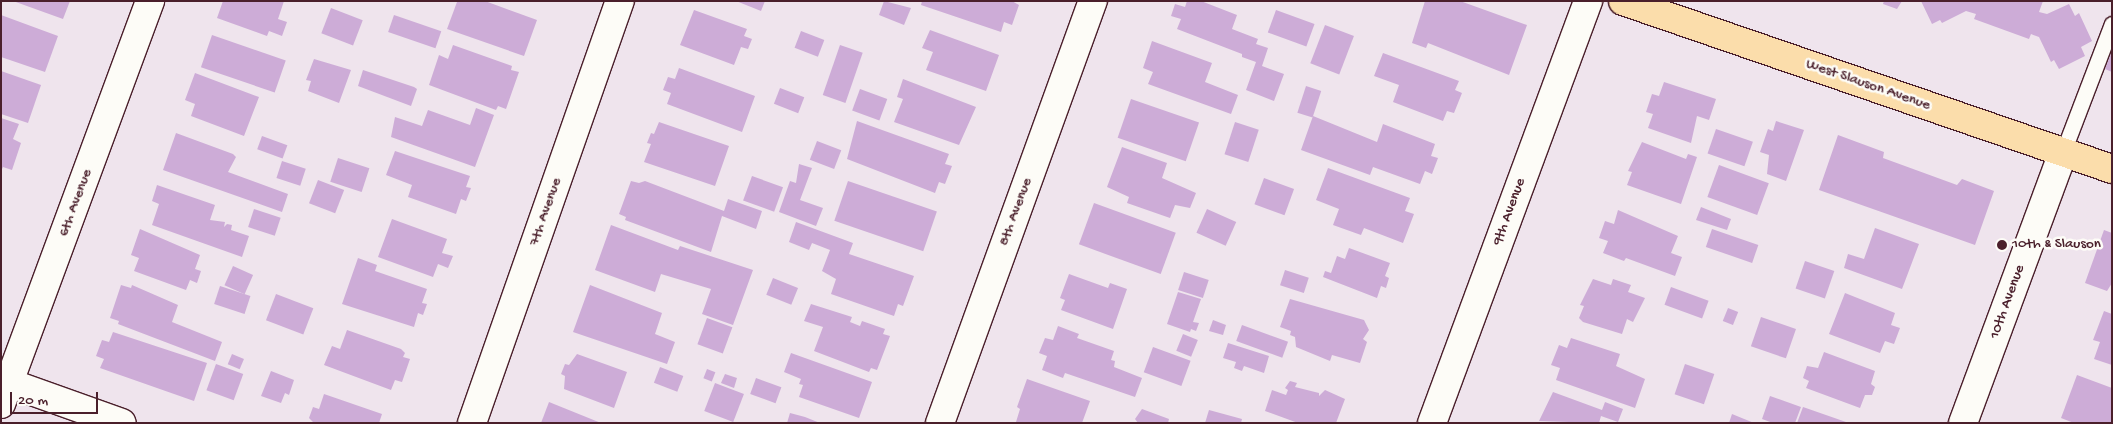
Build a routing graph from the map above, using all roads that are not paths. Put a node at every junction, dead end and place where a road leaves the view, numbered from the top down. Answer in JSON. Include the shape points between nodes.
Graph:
{"nodes":[{"id":1,"x":150,"y":1,"type":"edge"},
{"id":2,"x":620,"y":1,"type":"edge"},
{"id":3,"x":1093,"y":1,"type":"edge"},
{"id":4,"x":1588,"y":1,"type":"edge"},
{"id":5,"x":1623,"y":1,"type":"edge"},
{"id":6,"x":2112,"y":24,"type":"edge"},
{"id":7,"x":2063,"y":152,"type":"junction"},
{"id":8,"x":2112,"y":169,"type":"edge"},
{"id":9,"x":4,"y":389,"type":"edge"},
{"id":10,"x":122,"y":423,"type":"edge"},
{"id":11,"x":472,"y":423,"type":"edge"},
{"id":12,"x":940,"y":423,"type":"edge"},
{"id":13,"x":1432,"y":423,"type":"edge"},
{"id":14,"x":1963,"y":423,"type":"edge"}],
"edges":[{"from":1,"to":9,"type":"street","name":"6th Avenue"},
{"from":2,"to":11,"type":"street","name":"7th Avenue"},
{"from":3,"to":12,"type":"street","name":"8th Avenue"},
{"from":4,"to":13,"type":"street","name":"9th Avenue"},
{"from":5,"to":7,"type":"main road","name":"West Slauson Avenue"},
{"from":6,"to":7,"type":"lane"},
{"from":7,"to":8,"type":"main road","name":"West Slauson Avenue"},
{"from":7,"to":14,"type":"street","name":"10th Avenue"},
{"from":9,"to":10,"type":"street"}]}
